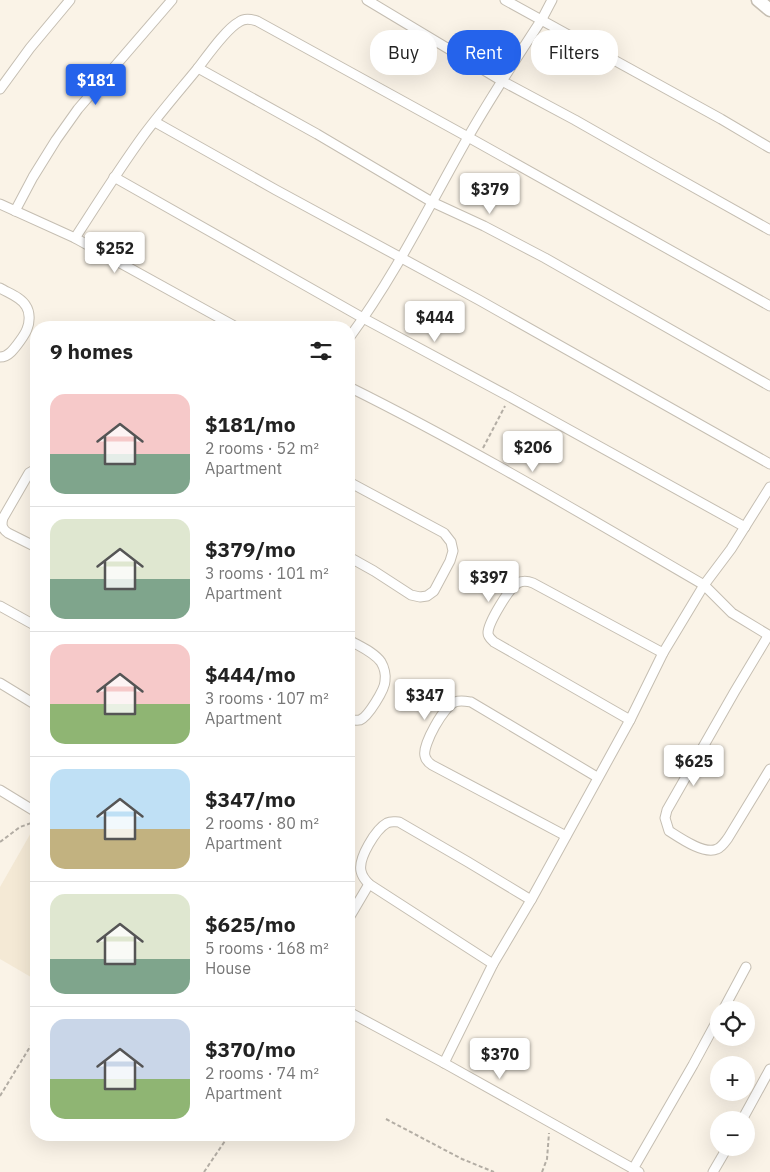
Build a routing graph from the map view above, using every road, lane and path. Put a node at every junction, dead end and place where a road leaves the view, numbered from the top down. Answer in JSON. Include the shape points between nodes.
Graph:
{"nodes":[{"id":1,"x":70,"y":0,"type":"edge"},
{"id":2,"x":172,"y":0,"type":"edge"},
{"id":3,"x":367,"y":0,"type":"edge"},
{"id":4,"x":505,"y":0,"type":"edge"},
{"id":5,"x":552,"y":0,"type":"edge"},
{"id":6,"x":758,"y":0,"type":"edge"},
{"id":7,"x":770,"y":10,"type":"edge"},
{"id":8,"x":542,"y":19,"type":"junction"},
{"id":9,"x":198,"y":68,"type":"junction"},
{"id":10,"x":502,"y":81,"type":"junction"},
{"id":11,"x":0,"y":89,"type":"edge"},
{"id":12,"x":155,"y":122,"type":"junction"},
{"id":13,"x":468,"y":137,"type":"junction"},
{"id":14,"x":770,"y":148,"type":"edge"},
{"id":15,"x":114,"y":177,"type":"junction"},
{"id":16,"x":432,"y":202,"type":"junction"},
{"id":17,"x":0,"y":204,"type":"edge"},
{"id":18,"x":16,"y":211,"type":"junction"},
{"id":19,"x":770,"y":230,"type":"edge"},
{"id":20,"x":74,"y":238,"type":"junction"},
{"id":21,"x":401,"y":258,"type":"junction"},
{"id":22,"x":0,"y":288,"type":"edge"},
{"id":23,"x":770,"y":306,"type":"edge"},
{"id":24,"x":363,"y":318,"type":"junction"},
{"id":25,"x":225,"y":321,"type":"edge"},
{"id":26,"x":355,"y":329,"type":"edge"},
{"id":27,"x":0,"y":357,"type":"edge"},
{"id":28,"x":770,"y":386,"type":"edge"},
{"id":29,"x":355,"y":390,"type":"edge"},
{"id":30,"x":510,"y":397,"type":"junction"},
{"id":31,"x":479,"y":456,"type":"junction"},
{"id":32,"x":770,"y":464,"type":"edge"},
{"id":33,"x":30,"y":472,"type":"edge"},
{"id":34,"x":355,"y":485,"type":"edge"},
{"id":35,"x":770,"y":487,"type":"edge"},
{"id":36,"x":745,"y":527,"type":"junction"},
{"id":37,"x":30,"y":544,"type":"edge"},
{"id":38,"x":355,"y":560,"type":"edge"},
{"id":39,"x":704,"y":585,"type":"junction"},
{"id":40,"x":0,"y":606,"type":"edge"},
{"id":41,"x":30,"y":623,"type":"edge"},
{"id":42,"x":769,"y":636,"type":"edge"},
{"id":43,"x":355,"y":644,"type":"edge"},
{"id":44,"x":663,"y":654,"type":"junction"},
{"id":45,"x":0,"y":683,"type":"edge"},
{"id":46,"x":30,"y":701,"type":"edge"},
{"id":47,"x":630,"y":720,"type":"junction"},
{"id":48,"x":355,"y":721,"type":"edge"},
{"id":49,"x":770,"y":769,"type":"edge"},
{"id":50,"x":597,"y":778,"type":"junction"},
{"id":51,"x":0,"y":790,"type":"edge"},
{"id":52,"x":30,"y":808,"type":"edge"},
{"id":53,"x":30,"y":823,"type":"edge"},
{"id":54,"x":566,"y":836,"type":"junction"},
{"id":55,"x":0,"y":842,"type":"edge"},
{"id":56,"x":369,"y":884,"type":"junction"},
{"id":57,"x":531,"y":900,"type":"junction"},
{"id":58,"x":355,"y":908,"type":"edge"},
{"id":59,"x":493,"y":964,"type":"junction"},
{"id":60,"x":746,"y":967,"type":"dead end"},
{"id":61,"x":728,"y":1001,"type":"edge"},
{"id":62,"x":355,"y":1015,"type":"edge"},
{"id":63,"x":710,"y":1034,"type":"edge"},
{"id":64,"x":30,"y":1047,"type":"edge"},
{"id":65,"x":444,"y":1063,"type":"junction"},
{"id":66,"x":770,"y":1069,"type":"edge"},
{"id":67,"x":0,"y":1096,"type":"edge"},
{"id":68,"x":747,"y":1111,"type":"edge"},
{"id":69,"x":386,"y":1119,"type":"dead end"},
{"id":70,"x":550,"y":1123,"type":"junction"},
{"id":71,"x":224,"y":1141,"type":"edge"},
{"id":72,"x":722,"y":1156,"type":"edge"},
{"id":73,"x":636,"y":1170,"type":"edge"},
{"id":74,"x":204,"y":1172,"type":"edge"},
{"id":75,"x":494,"y":1172,"type":"edge"},
{"id":76,"x":542,"y":1172,"type":"edge"},
{"id":77,"x":713,"y":1172,"type":"edge"}],
"edges":[{"from":1,"to":11,"type":"street"},
{"from":2,"to":18,"type":"street","via":[[78,109],[32,177]]},
{"from":3,"to":10,"type":"street"},
{"from":4,"to":8,"type":"street"},
{"from":5,"to":8,"type":"street"},
{"from":6,"to":7,"type":"main road"},
{"from":8,"to":10,"type":"street"},
{"from":8,"to":14,"type":"street"},
{"from":9,"to":12,"type":"street"},
{"from":9,"to":13,"type":"street","via":[[240,21],[257,21]]},
{"from":9,"to":16,"type":"street"},
{"from":10,"to":13,"type":"street"},
{"from":10,"to":19,"type":"street"},
{"from":12,"to":15,"type":"street"},
{"from":12,"to":21,"type":"street"},
{"from":13,"to":16,"type":"street"},
{"from":13,"to":23,"type":"street"},
{"from":15,"to":20,"type":"street"},
{"from":15,"to":24,"type":"street"},
{"from":16,"to":21,"type":"street"},
{"from":16,"to":28,"type":"street","via":[[536,254]]},
{"from":17,"to":18,"type":"street"},
{"from":18,"to":20,"type":"street"},
{"from":20,"to":25,"type":"street"},
{"from":21,"to":24,"type":"street"},
{"from":21,"to":32,"type":"street"},
{"from":22,"to":27,"type":"street","via":[[26,305],[29,321],[27,330],[10,353]]},
{"from":24,"to":26,"type":"street"},
{"from":24,"to":30,"type":"street"},
{"from":29,"to":31,"type":"street"},
{"from":30,"to":31,"type":"path"},
{"from":30,"to":36,"type":"street"},
{"from":31,"to":39,"type":"street"},
{"from":33,"to":37,"type":"street","via":[[2,523],[4,531]]},
{"from":34,"to":38,"type":"street","via":[[444,534],[453,551],[434,591],[420,597],[411,595]]},
{"from":35,"to":36,"type":"street"},
{"from":36,"to":39,"type":"street"},
{"from":39,"to":42,"type":"street","via":[[732,613]]},
{"from":39,"to":44,"type":"street"},
{"from":40,"to":41,"type":"street"},
{"from":42,"to":49,"type":"street","via":[[667,810],[664,818],[669,831],[698,847],[716,850],[728,838]]},
{"from":43,"to":48,"type":"street","via":[[376,656],[382,664],[386,681],[366,715],[362,720]]},
{"from":44,"to":47,"type":"street"},
{"from":44,"to":47,"type":"street","via":[[526,581],[514,586],[491,622],[488,634],[494,642]]},
{"from":45,"to":46,"type":"street"},
{"from":47,"to":50,"type":"street"},
{"from":50,"to":54,"type":"street"},
{"from":50,"to":54,"type":"street","via":[[471,702],[462,700],[448,706],[438,723],[425,748],[426,761]]},
{"from":51,"to":52,"type":"street"},
{"from":53,"to":55,"type":"path"},
{"from":54,"to":57,"type":"street"},
{"from":56,"to":57,"type":"street","via":[[361,872],[362,858],[378,830],[392,821],[399,822]]},
{"from":56,"to":58,"type":"street"},
{"from":56,"to":59,"type":"street"},
{"from":57,"to":59,"type":"street"},
{"from":59,"to":65,"type":"street"},
{"from":60,"to":61,"type":"street"},
{"from":62,"to":65,"type":"street"},
{"from":63,"to":73,"type":"street"},
{"from":64,"to":67,"type":"path"},
{"from":65,"to":70,"type":"street"},
{"from":66,"to":68,"type":"street"},
{"from":69,"to":75,"type":"path"},
{"from":70,"to":73,"type":"street"},
{"from":70,"to":76,"type":"path","via":[[547,1159]]},
{"from":71,"to":74,"type":"path"},
{"from":72,"to":77,"type":"street"}]}
